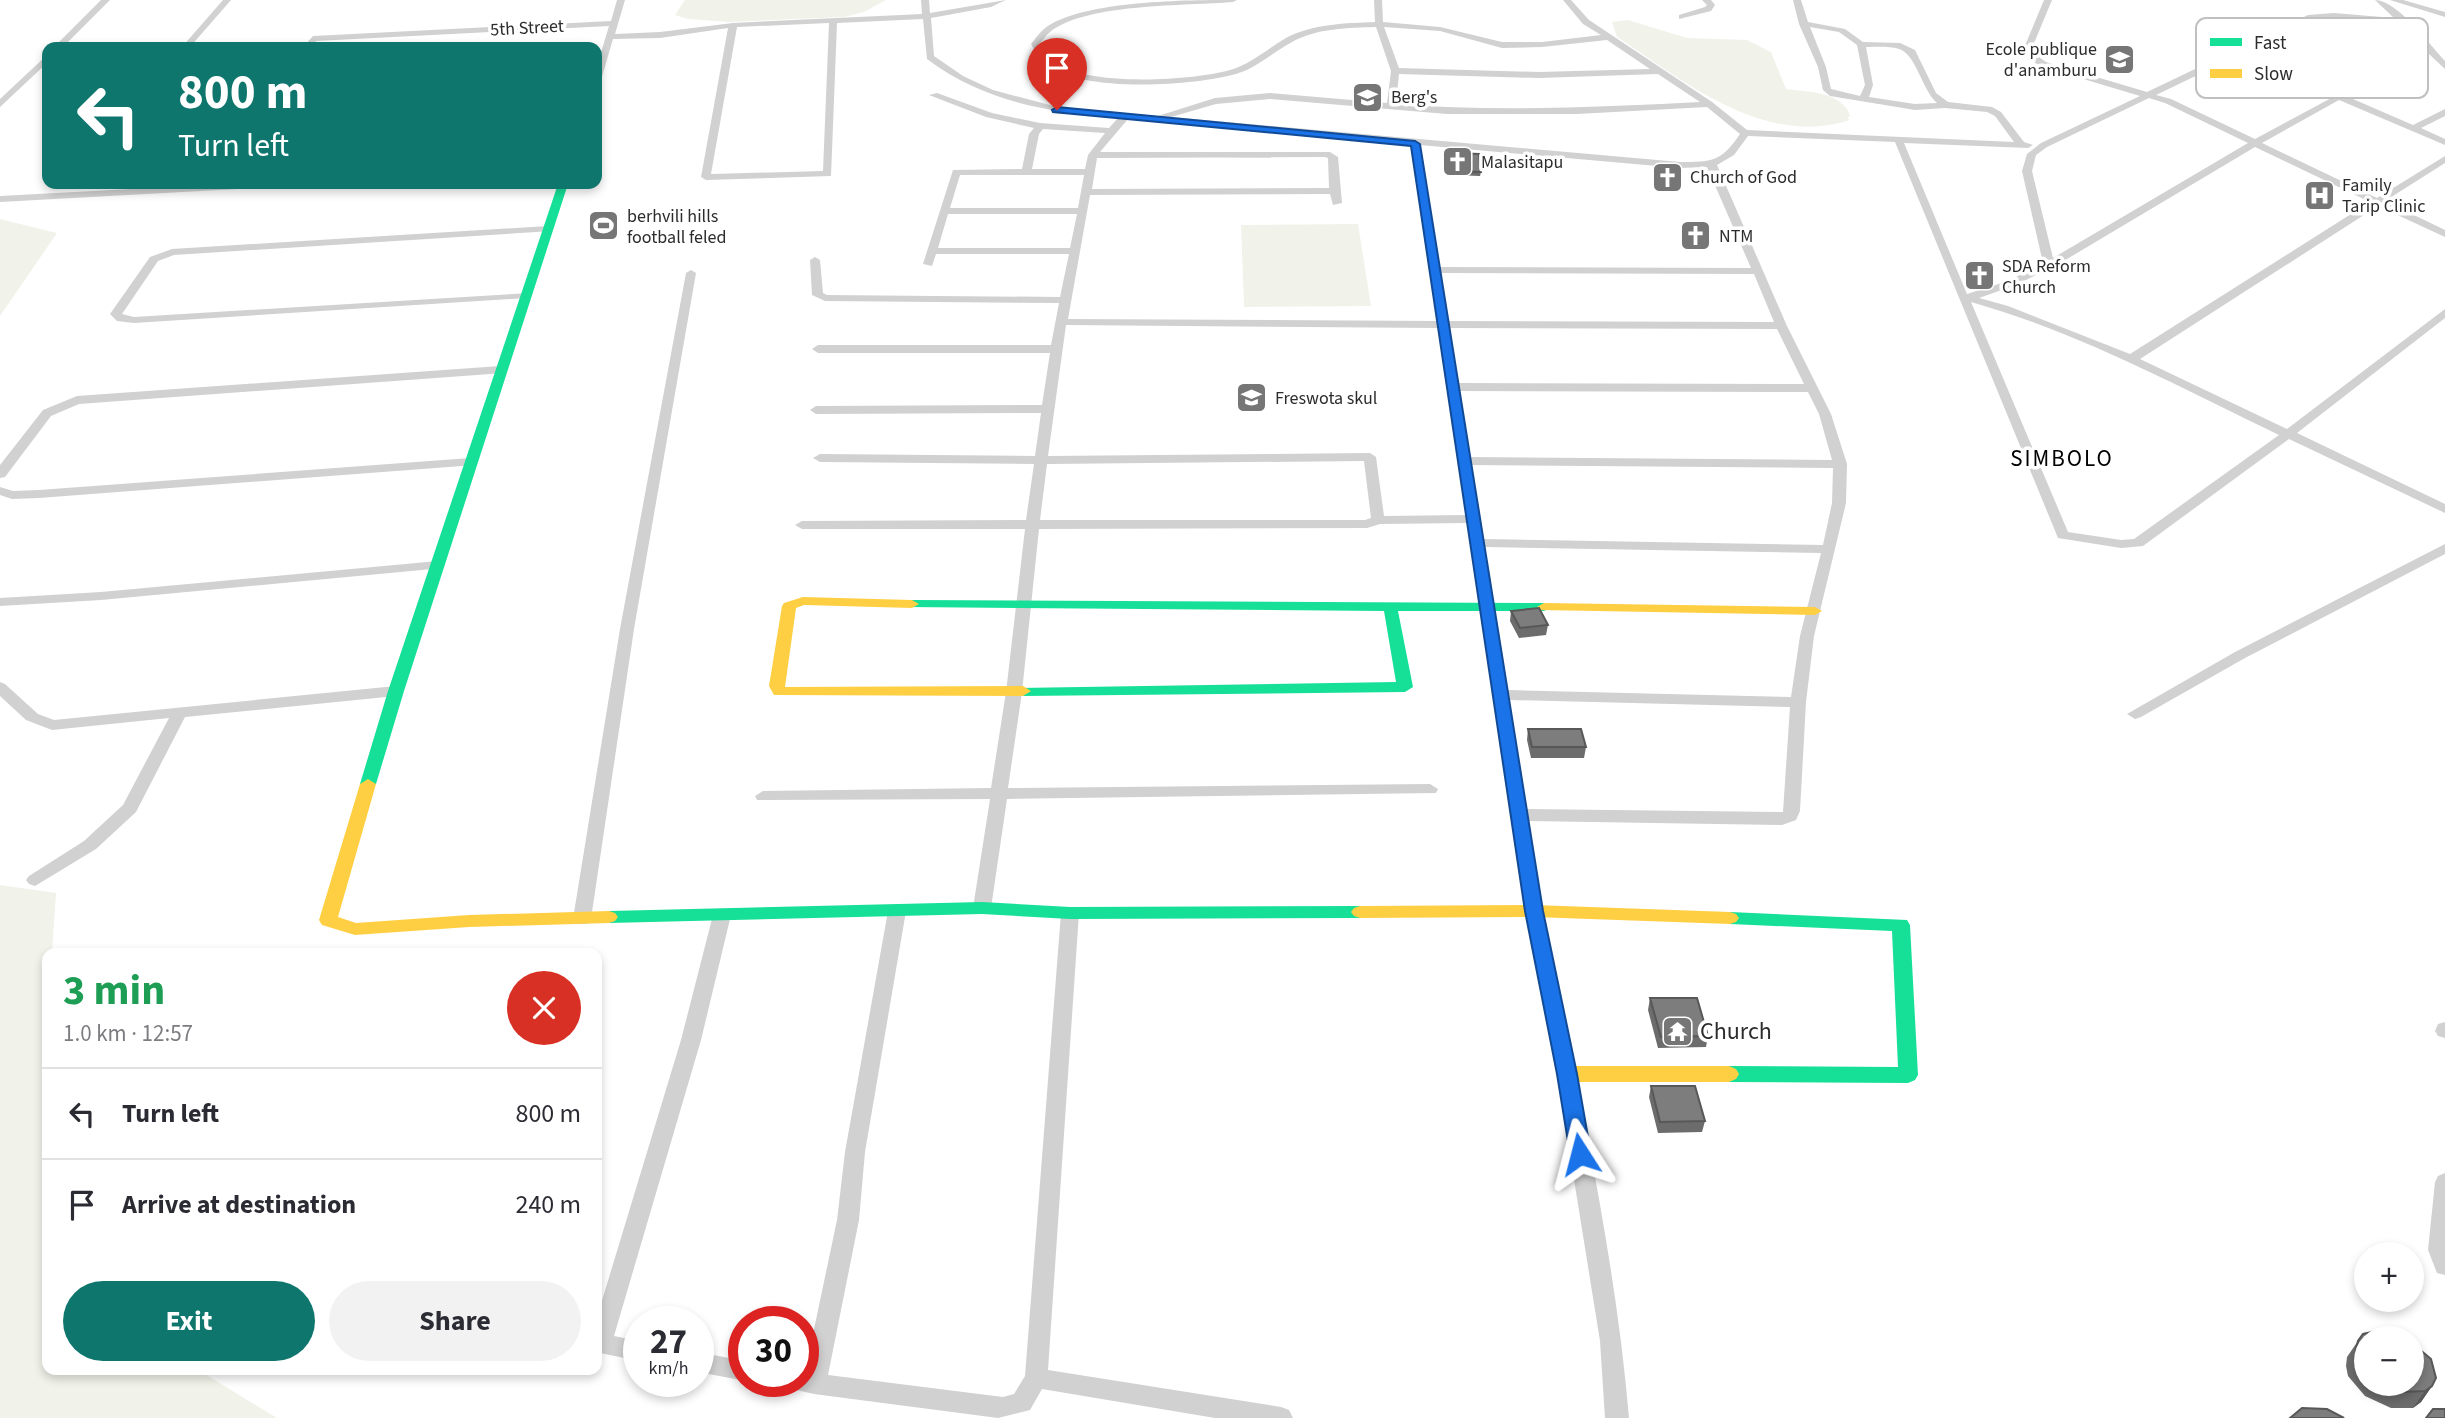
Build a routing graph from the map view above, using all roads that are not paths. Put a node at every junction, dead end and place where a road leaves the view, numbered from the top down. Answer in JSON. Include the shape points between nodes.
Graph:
{"nodes":[{"id":1,"x":106,"y":0,"type":"edge"},
{"id":2,"x":226,"y":0,"type":"edge"},
{"id":3,"x":621,"y":0,"type":"edge"},
{"id":4,"x":925,"y":0,"type":"edge"},
{"id":5,"x":1003,"y":0,"type":"edge"},
{"id":6,"x":1126,"y":0,"type":"edge"},
{"id":7,"x":1233,"y":0,"type":"edge"},
{"id":8,"x":1378,"y":0,"type":"edge"},
{"id":9,"x":1567,"y":0,"type":"edge"},
{"id":10,"x":1706,"y":0,"type":"edge"},
{"id":11,"x":1797,"y":0,"type":"edge"},
{"id":12,"x":2048,"y":0,"type":"edge"},
{"id":13,"x":2379,"y":0,"type":"edge"},
{"id":14,"x":2394,"y":0,"type":"edge"},
{"id":15,"x":1088,"y":1,"type":"edge"},
{"id":16,"x":1144,"y":4,"type":"junction"},
{"id":17,"x":1082,"y":10,"type":"junction"},
{"id":18,"x":2445,"y":15,"type":"edge"},
{"id":19,"x":927,"y":16,"type":"junction"},
{"id":20,"x":1682,"y":17,"type":"dead end"},
{"id":21,"x":2307,"y":18,"type":"edge"},
{"id":22,"x":2365,"y":18,"type":"edge"},
{"id":23,"x":2401,"y":18,"type":"edge"},
{"id":24,"x":833,"y":21,"type":"junction"},
{"id":25,"x":615,"y":23,"type":"junction"},
{"id":26,"x":1379,"y":24,"type":"junction"},
{"id":27,"x":1803,"y":24,"type":"junction"},
{"id":28,"x":733,"y":25,"type":"junction"},
{"id":29,"x":611,"y":37,"type":"junction"},
{"id":30,"x":1608,"y":37,"type":"junction"},
{"id":31,"x":63,"y":42,"type":"edge"},
{"id":32,"x":190,"y":42,"type":"edge"},
{"id":33,"x":311,"y":42,"type":"edge"},
{"id":34,"x":1861,"y":44,"type":"junction"},
{"id":35,"x":2428,"y":48,"type":"edge"},
{"id":36,"x":2430,"y":50,"type":"joint"},
{"id":37,"x":42,"y":63,"type":"edge"},
{"id":38,"x":602,"y":65,"type":"edge"},
{"id":39,"x":2445,"y":66,"type":"edge"},
{"id":40,"x":1395,"y":71,"type":"junction"},
{"id":41,"x":1659,"y":71,"type":"junction"},
{"id":42,"x":2196,"y":72,"type":"edge"},
{"id":43,"x":1191,"y":81,"type":"junction"},
{"id":44,"x":2152,"y":94,"type":"junction"},
{"id":45,"x":934,"y":95,"type":"dead end"},
{"id":46,"x":1864,"y":98,"type":"junction"},
{"id":47,"x":2338,"y":98,"type":"edge"},
{"id":48,"x":2342,"y":98,"type":"edge"},
{"id":49,"x":1215,"y":101,"type":"junction"},
{"id":50,"x":0,"y":104,"type":"edge"},
{"id":51,"x":1709,"y":104,"type":"junction"},
{"id":52,"x":1945,"y":105,"type":"junction"},
{"id":53,"x":1391,"y":106,"type":"junction"},
{"id":54,"x":2445,"y":112,"type":"edge"},
{"id":55,"x":1124,"y":118,"type":"junction"},
{"id":56,"x":1154,"y":120,"type":"junction"},
{"id":57,"x":1040,"y":125,"type":"junction"},
{"id":58,"x":2414,"y":128,"type":"junction"},
{"id":59,"x":1111,"y":131,"type":"junction"},
{"id":60,"x":1745,"y":133,"type":"junction"},
{"id":61,"x":1899,"y":141,"type":"junction"},
{"id":62,"x":2255,"y":142,"type":"junction"},
{"id":63,"x":2445,"y":142,"type":"edge"},
{"id":64,"x":1415,"y":144,"type":"junction"},
{"id":65,"x":2021,"y":145,"type":"junction"},
{"id":66,"x":2044,"y":145,"type":"junction"},
{"id":67,"x":1093,"y":155,"type":"junction"},
{"id":68,"x":2445,"y":159,"type":"edge"},
{"id":69,"x":1711,"y":164,"type":"junction"},
{"id":70,"x":1027,"y":171,"type":"junction"},
{"id":71,"x":1090,"y":172,"type":"junction"},
{"id":72,"x":64,"y":189,"type":"edge"},
{"id":73,"x":160,"y":189,"type":"edge"},
{"id":74,"x":561,"y":189,"type":"edge"},
{"id":75,"x":1334,"y":191,"type":"junction"},
{"id":76,"x":1086,"y":192,"type":"junction"},
{"id":77,"x":59,"y":195,"type":"junction"},
{"id":78,"x":0,"y":199,"type":"edge"},
{"id":79,"x":2376,"y":200,"type":"junction"},
{"id":80,"x":1337,"y":203,"type":"dead end"},
{"id":81,"x":944,"y":211,"type":"junction"},
{"id":82,"x":1083,"y":211,"type":"junction"},
{"id":83,"x":548,"y":229,"type":"junction"},
{"id":84,"x":2445,"y":234,"type":"edge"},
{"id":85,"x":932,"y":251,"type":"junction"},
{"id":86,"x":1076,"y":251,"type":"junction"},
{"id":87,"x":815,"y":260,"type":"dead end"},
{"id":88,"x":928,"y":264,"type":"dead end"},
{"id":89,"x":2049,"y":264,"type":"junction"},
{"id":90,"x":1434,"y":270,"type":"junction"},
{"id":91,"x":1758,"y":271,"type":"junction"},
{"id":92,"x":691,"y":272,"type":"dead end"},
{"id":93,"x":526,"y":295,"type":"junction"},
{"id":94,"x":1965,"y":298,"type":"junction"},
{"id":95,"x":1065,"y":300,"type":"junction"},
{"id":96,"x":2445,"y":312,"type":"edge"},
{"id":97,"x":1062,"y":322,"type":"junction"},
{"id":98,"x":1442,"y":325,"type":"junction"},
{"id":99,"x":1780,"y":326,"type":"junction"},
{"id":100,"x":818,"y":349,"type":"dead end"},
{"id":101,"x":1056,"y":349,"type":"junction"},
{"id":102,"x":2131,"y":359,"type":"junction"},
{"id":103,"x":500,"y":370,"type":"junction"},
{"id":104,"x":1451,"y":387,"type":"junction"},
{"id":105,"x":1812,"y":388,"type":"junction"},
{"id":106,"x":1049,"y":409,"type":"junction"},
{"id":107,"x":816,"y":410,"type":"dead end"},
{"id":108,"x":2288,"y":434,"type":"junction"},
{"id":109,"x":820,"y":458,"type":"dead end"},
{"id":110,"x":1043,"y":460,"type":"junction"},
{"id":111,"x":1465,"y":461,"type":"junction"},
{"id":112,"x":470,"y":462,"type":"junction"},
{"id":113,"x":1840,"y":464,"type":"junction"},
{"id":114,"x":0,"y":474,"type":"edge"},
{"id":115,"x":0,"y":491,"type":"edge"},
{"id":116,"x":2442,"y":504,"type":"edge"},
{"id":117,"x":1471,"y":519,"type":"junction"},
{"id":118,"x":1378,"y":520,"type":"junction"},
{"id":119,"x":802,"y":525,"type":"dead end"},
{"id":120,"x":1034,"y":526,"type":"junction"},
{"id":121,"x":1477,"y":543,"type":"junction"},
{"id":122,"x":2445,"y":548,"type":"edge"},
{"id":123,"x":1827,"y":549,"type":"junction"},
{"id":124,"x":438,"y":565,"type":"junction"},
{"id":125,"x":0,"y":602,"type":"edge"},
{"id":126,"x":1023,"y":606,"type":"junction"},
{"id":127,"x":1390,"y":606,"type":"junction"},
{"id":128,"x":1486,"y":606,"type":"junction"},
{"id":129,"x":1815,"y":611,"type":"junction"},
{"id":130,"x":0,"y":687,"type":"edge"},
{"id":131,"x":396,"y":691,"type":"junction"},
{"id":132,"x":1014,"y":692,"type":"junction"},
{"id":133,"x":1500,"y":695,"type":"junction"},
{"id":134,"x":1798,"y":702,"type":"junction"},
{"id":135,"x":180,"y":712,"type":"junction"},
{"id":136,"x":2135,"y":714,"type":"dead end"},
{"id":137,"x":1430,"y":789,"type":"dead end"},
{"id":138,"x":999,"y":794,"type":"junction"},
{"id":139,"x":763,"y":796,"type":"dead end"},
{"id":140,"x":1521,"y":815,"type":"junction"},
{"id":141,"x":35,"y":880,"type":"dead end"},
{"id":142,"x":982,"y":908,"type":"junction"},
{"id":143,"x":897,"y":911,"type":"junction"},
{"id":144,"x":1534,"y":911,"type":"junction"},
{"id":145,"x":1070,"y":913,"type":"junction"},
{"id":146,"x":722,"y":915,"type":"junction"},
{"id":147,"x":582,"y":919,"type":"junction"},
{"id":148,"x":1567,"y":1074,"type":"junction"},
{"id":149,"x":2445,"y":1182,"type":"edge"},
{"id":150,"x":2445,"y":1266,"type":"edge"},
{"id":151,"x":602,"y":1330,"type":"edge"},
{"id":152,"x":819,"y":1339,"type":"edge"},
{"id":153,"x":602,"y":1344,"type":"edge"},
{"id":154,"x":623,"y":1348,"type":"edge"},
{"id":155,"x":1036,"y":1378,"type":"junction"},
{"id":156,"x":819,"y":1384,"type":"edge"},
{"id":157,"x":1281,"y":1418,"type":"edge"},
{"id":158,"x":1617,"y":1418,"type":"edge"}],
"edges":[{"from":1,"to":31,"type":"street"},
{"from":2,"to":32,"type":"street"},
{"from":3,"to":25,"type":"street"},
{"from":4,"to":19,"type":"street"},
{"from":5,"to":19,"type":"street"},
{"from":6,"to":16,"type":"street"},
{"from":7,"to":16,"type":"street"},
{"from":8,"to":26,"type":"street"},
{"from":9,"to":30,"type":"street","via":[[1586,22]]},
{"from":10,"to":20,"type":"street","via":[[1711,5],[1708,9]]},
{"from":11,"to":27,"type":"street"},
{"from":12,"to":44,"type":"street","via":[[2028,48],[2036,61]]},
{"from":13,"to":23,"type":"street"},
{"from":14,"to":18,"type":"street"},
{"from":15,"to":17,"type":"street"},
{"from":16,"to":17,"type":"street"},
{"from":17,"to":43,"type":"street","via":[[1039,35],[1036,49],[1047,63],[1115,81]]},
{"from":19,"to":24,"type":"street"},
{"from":19,"to":55,"type":"street","via":[[930,57],[954,77],[1007,99]]},
{"from":21,"to":22,"type":"street"},
{"from":24,"to":28,"type":"street"},
{"from":24,"to":28,"type":"street","via":[[828,174],[706,177]]},
{"from":25,"to":29,"type":"street"},
{"from":25,"to":33,"type":"street","name":"5th Street"},
{"from":26,"to":30,"type":"street","via":[[1433,28],[1510,46]]},
{"from":26,"to":40,"type":"street"},
{"from":26,"to":43,"type":"street","via":[[1295,37],[1256,63]]},
{"from":27,"to":34,"type":"street","via":[[1832,27]]},
{"from":27,"to":46,"type":"street","via":[[1825,74],[1827,90]]},
{"from":28,"to":29,"type":"street"},
{"from":29,"to":38,"type":"street"},
{"from":30,"to":41,"type":"street"},
{"from":34,"to":46,"type":"street","via":[[1869,85]]},
{"from":34,"to":52,"type":"street","via":[[1900,46],[1912,52],[1932,94]]},
{"from":35,"to":36,"type":"street"},
{"from":36,"to":39,"type":"street"},
{"from":37,"to":50,"type":"street"},
{"from":40,"to":41,"type":"street","via":[[1539,75]]},
{"from":40,"to":53,"type":"street"},
{"from":41,"to":51,"type":"street"},
{"from":42,"to":44,"type":"street"},
{"from":43,"to":49,"type":"street","via":[[1214,88]]},
{"from":44,"to":62,"type":"street"},
{"from":44,"to":66,"type":"street"},
{"from":45,"to":57,"type":"street","via":[[989,115]]},
{"from":46,"to":52,"type":"street","via":[[1915,107]]},
{"from":47,"to":62,"type":"street"},
{"from":48,"to":58,"type":"street"},
{"from":49,"to":53,"type":"street","via":[[1270,96]]},
{"from":49,"to":56,"type":"street"},
{"from":51,"to":53,"type":"street","via":[[1577,111]]},
{"from":51,"to":60,"type":"street"},
{"from":52,"to":65,"type":"street","via":[[1989,109]]},
{"from":54,"to":58,"type":"street"},
{"from":55,"to":56,"type":"street"},
{"from":55,"to":59,"type":"street"},
{"from":56,"to":64,"type":"street"},
{"from":57,"to":59,"type":"street"},
{"from":57,"to":70,"type":"street"},
{"from":58,"to":63,"type":"street"},
{"from":59,"to":67,"type":"street"},
{"from":60,"to":61,"type":"street"},
{"from":60,"to":69,"type":"street","via":[[1731,156]]},
{"from":61,"to":65,"type":"street"},
{"from":61,"to":94,"type":"street"},
{"from":62,"to":79,"type":"street"},
{"from":62,"to":89,"type":"street"},
{"from":64,"to":69,"type":"street"},
{"from":64,"to":90,"type":"street"},
{"from":65,"to":66,"type":"street"},
{"from":66,"to":89,"type":"street","via":[[2032,154],[2027,171]]},
{"from":67,"to":71,"type":"street"},
{"from":67,"to":75,"type":"street","via":[[1327,154],[1333,157]]},
{"from":68,"to":79,"type":"street"},
{"from":69,"to":91,"type":"street"},
{"from":70,"to":71,"type":"street"},
{"from":70,"to":81,"type":"street","via":[[956,172]]},
{"from":71,"to":76,"type":"street"},
{"from":72,"to":77,"type":"street"},
{"from":73,"to":77,"type":"street"},
{"from":74,"to":83,"type":"street"},
{"from":75,"to":76,"type":"street"},
{"from":75,"to":80,"type":"street"},
{"from":76,"to":82,"type":"street"},
{"from":77,"to":78,"type":"street"},
{"from":79,"to":84,"type":"street"},
{"from":79,"to":102,"type":"street"},
{"from":81,"to":82,"type":"street"},
{"from":81,"to":85,"type":"street"},
{"from":82,"to":86,"type":"street"},
{"from":83,"to":93,"type":"street"},
{"from":83,"to":93,"type":"street","via":[[172,252],[154,259],[116,314],[134,320]]},
{"from":85,"to":86,"type":"street"},
{"from":85,"to":88,"type":"street"},
{"from":86,"to":95,"type":"street"},
{"from":87,"to":95,"type":"street","via":[[818,295],[825,298]]},
{"from":89,"to":94,"type":"street","via":[[1998,289]]},
{"from":90,"to":91,"type":"street"},
{"from":90,"to":98,"type":"street"},
{"from":91,"to":99,"type":"street"},
{"from":92,"to":147,"type":"street","via":[[627,629]]},
{"from":93,"to":103,"type":"street"},
{"from":94,"to":102,"type":"street","via":[[2004,308]]},
{"from":94,"to":108,"type":"street","via":[[2063,535],[2138,543]]},
{"from":95,"to":97,"type":"street"},
{"from":96,"to":108,"type":"street"},
{"from":97,"to":98,"type":"street"},
{"from":97,"to":101,"type":"street"},
{"from":98,"to":99,"type":"street"},
{"from":98,"to":104,"type":"street"},
{"from":99,"to":105,"type":"street"},
{"from":100,"to":101,"type":"street"},
{"from":101,"to":106,"type":"street"},
{"from":102,"to":108,"type":"street"},
{"from":103,"to":112,"type":"street"},
{"from":103,"to":114,"type":"street","via":[[77,400],[47,413]]},
{"from":104,"to":105,"type":"street"},
{"from":104,"to":111,"type":"street"},
{"from":105,"to":113,"type":"street"},
{"from":106,"to":107,"type":"street"},
{"from":106,"to":110,"type":"street"},
{"from":108,"to":116,"type":"street"},
{"from":109,"to":110,"type":"street"},
{"from":110,"to":118,"type":"street","via":[[1370,457]]},
{"from":110,"to":120,"type":"street"},
{"from":111,"to":113,"type":"street"},
{"from":111,"to":117,"type":"street"},
{"from":112,"to":115,"type":"street","via":[[39,494]]},
{"from":112,"to":124,"type":"street"},
{"from":113,"to":123,"type":"street","via":[[1839,503]]},
{"from":117,"to":118,"type":"street"},
{"from":117,"to":121,"type":"street"},
{"from":118,"to":120,"type":"street","via":[[1367,524]]},
{"from":119,"to":120,"type":"street"},
{"from":120,"to":126,"type":"street"},
{"from":121,"to":123,"type":"street"},
{"from":121,"to":128,"type":"street"},
{"from":122,"to":136,"type":"street"},
{"from":123,"to":129,"type":"street"},
{"from":124,"to":125,"type":"street"},
{"from":124,"to":131,"type":"street"},
{"from":126,"to":127,"type":"street"},
{"from":126,"to":132,"type":"street"},
{"from":126,"to":132,"type":"street","via":[[794,602],[789,606],[777,686],[788,694]]},
{"from":127,"to":128,"type":"street"},
{"from":127,"to":132,"type":"street","via":[[1405,687]]},
{"from":128,"to":129,"type":"street"},
{"from":128,"to":133,"type":"street"},
{"from":129,"to":134,"type":"street"},
{"from":130,"to":135,"type":"street","via":[[32,717],[52,725]]},
{"from":131,"to":135,"type":"street"},
{"from":131,"to":147,"type":"street","via":[[328,920],[355,929]]},
{"from":132,"to":138,"type":"street"},
{"from":133,"to":134,"type":"street"},
{"from":133,"to":140,"type":"street"},
{"from":134,"to":140,"type":"street","via":[[1790,816]]},
{"from":135,"to":141,"type":"street","via":[[130,808],[90,845]]},
{"from":137,"to":138,"type":"street"},
{"from":138,"to":139,"type":"street"},
{"from":138,"to":142,"type":"street"},
{"from":140,"to":144,"type":"street"},
{"from":142,"to":143,"type":"street"},
{"from":142,"to":145,"type":"street"},
{"from":143,"to":146,"type":"street"},
{"from":143,"to":152,"type":"street","via":[[836,1287]]},
{"from":144,"to":145,"type":"street"},
{"from":144,"to":148,"type":"street"},
{"from":144,"to":148,"type":"street","via":[[1901,925],[1908,1075]]},
{"from":145,"to":155,"type":"street"},
{"from":146,"to":147,"type":"street"},
{"from":146,"to":151,"type":"street","via":[[691,1040]]},
{"from":148,"to":158,"type":"street","via":[[1611,1342]]},
{"from":149,"to":150,"type":"street","via":[[2439,1250]]},
{"from":153,"to":154,"type":"street"},
{"from":155,"to":156,"type":"street","via":[[1022,1402],[1003,1408]]},
{"from":155,"to":157,"type":"street"}]}
